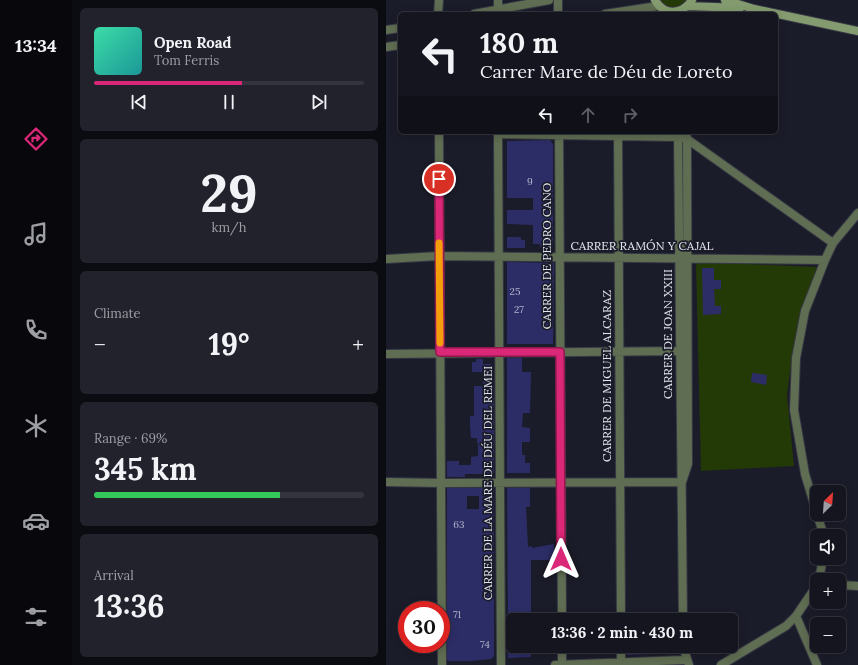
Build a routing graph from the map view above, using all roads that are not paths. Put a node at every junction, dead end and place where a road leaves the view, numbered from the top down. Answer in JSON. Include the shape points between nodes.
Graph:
{"nodes":[{"id":1,"x":439,"y":0,"type":"edge"},
{"id":2,"x":498,"y":0,"type":"edge"},
{"id":3,"x":549,"y":0,"type":"edge"},
{"id":4,"x":558,"y":0,"type":"edge"},
{"id":5,"x":725,"y":0,"type":"edge"},
{"id":6,"x":656,"y":3,"type":"edge"},
{"id":7,"x":690,"y":3,"type":"edge"},
{"id":8,"x":754,"y":9,"type":"junction"},
{"id":9,"x":498,"y":10,"type":"junction"},
{"id":10,"x":438,"y":12,"type":"edge"},
{"id":11,"x":486,"y":12,"type":"edge"},
{"id":12,"x":558,"y":12,"type":"edge"},
{"id":13,"x":621,"y":12,"type":"edge"},
{"id":14,"x":668,"y":12,"type":"edge"},
{"id":15,"x":681,"y":12,"type":"edge"},
{"id":16,"x":769,"y":12,"type":"edge"},
{"id":17,"x":778,"y":14,"type":"edge"},
{"id":18,"x":398,"y":28,"type":"edge"},
{"id":19,"x":386,"y":30,"type":"edge"},
{"id":20,"x":858,"y":30,"type":"edge"},
{"id":21,"x":398,"y":45,"type":"edge"},
{"id":22,"x":386,"y":48,"type":"edge"},
{"id":23,"x":439,"y":134,"type":"edge"},
{"id":24,"x":498,"y":134,"type":"edge"},
{"id":25,"x":559,"y":134,"type":"edge"},
{"id":26,"x":618,"y":134,"type":"edge"},
{"id":27,"x":682,"y":136,"type":"edge"},
{"id":28,"x":858,"y":213,"type":"edge"},
{"id":29,"x":833,"y":243,"type":"junction"},
{"id":30,"x":439,"y":256,"type":"junction"},
{"id":31,"x":499,"y":257,"type":"junction"},
{"id":32,"x":560,"y":257,"type":"junction"},
{"id":33,"x":619,"y":258,"type":"junction"},
{"id":34,"x":684,"y":258,"type":"junction"},
{"id":35,"x":386,"y":259,"type":"edge"},
{"id":36,"x":825,"y":260,"type":"junction"},
{"id":37,"x":440,"y":352,"type":"junction"},
{"id":38,"x":499,"y":352,"type":"junction"},
{"id":39,"x":560,"y":352,"type":"junction"},
{"id":40,"x":619,"y":352,"type":"junction"},
{"id":41,"x":680,"y":352,"type":"junction"},
{"id":42,"x":386,"y":354,"type":"edge"},
{"id":43,"x":386,"y":482,"type":"edge"},
{"id":44,"x":682,"y":482,"type":"junction"},
{"id":45,"x":500,"y":483,"type":"junction"},
{"id":46,"x":561,"y":483,"type":"junction"},
{"id":47,"x":620,"y":483,"type":"junction"},
{"id":48,"x":440,"y":484,"type":"junction"},
{"id":49,"x":810,"y":491,"type":"edge"},
{"id":50,"x":846,"y":585,"type":"edge"},
{"id":51,"x":858,"y":586,"type":"edge"},
{"id":52,"x":810,"y":595,"type":"edge"},
{"id":53,"x":562,"y":613,"type":"edge"},
{"id":54,"x":621,"y":613,"type":"edge"},
{"id":55,"x":683,"y":613,"type":"edge"},
{"id":56,"x":796,"y":616,"type":"junction"},
{"id":57,"x":562,"y":653,"type":"edge"},
{"id":58,"x":621,"y":653,"type":"edge"},
{"id":59,"x":684,"y":653,"type":"edge"},
{"id":60,"x":621,"y":664,"type":"edge"},
{"id":61,"x":686,"y":664,"type":"edge"},
{"id":62,"x":442,"y":665,"type":"edge"},
{"id":63,"x":501,"y":665,"type":"edge"},
{"id":64,"x":555,"y":665,"type":"edge"},
{"id":65,"x":562,"y":665,"type":"edge"},
{"id":66,"x":721,"y":665,"type":"edge"},
{"id":67,"x":817,"y":665,"type":"edge"}],
"edges":[{"from":1,"to":10,"type":"street"},
{"from":2,"to":9,"type":"street"},
{"from":3,"to":9,"type":"street"},
{"from":4,"to":12,"type":"street"},
{"from":5,"to":8,"type":"street"},
{"from":6,"to":13,"type":"street"},
{"from":6,"to":14,"type":"street"},
{"from":7,"to":8,"type":"street"},
{"from":7,"to":15,"type":"street"},
{"from":8,"to":16,"type":"street"},
{"from":9,"to":11,"type":"street"},
{"from":17,"to":20,"type":"street"},
{"from":18,"to":19,"type":"street"},
{"from":21,"to":22,"type":"street"},
{"from":23,"to":30,"type":"street"},
{"from":24,"to":31,"type":"street","name":"CARRER DE LA MARE DE DÉU DEL REMEI"},
{"from":25,"to":26,"type":"street"},
{"from":25,"to":32,"type":"street","name":"CARRER DE PEDRO CANO"},
{"from":26,"to":27,"type":"street"},
{"from":26,"to":33,"type":"street","name":"CARRER DE MIGUEL ALCARAZ"},
{"from":27,"to":29,"type":"street"},
{"from":27,"to":34,"type":"street","name":"CARRER DE JOAN XXIII"},
{"from":28,"to":29,"type":"street"},
{"from":29,"to":36,"type":"street"},
{"from":30,"to":31,"type":"street","name":"CARRER RAMÓN Y CAJAL"},
{"from":30,"to":35,"type":"street","name":"CARRER RAMÓN Y CAJAL"},
{"from":30,"to":37,"type":"street"},
{"from":31,"to":32,"type":"street","name":"CARRER RAMÓN Y CAJAL"},
{"from":31,"to":38,"type":"street","name":"CARRER DE LA MARE DE DÉU DEL REMEI"},
{"from":32,"to":33,"type":"street","name":"CARRER RAMÓN Y CAJAL"},
{"from":32,"to":39,"type":"street","name":"CARRER DE PEDRO CANO"},
{"from":33,"to":34,"type":"street","name":"CARRER RAMÓN Y CAJAL"},
{"from":33,"to":40,"type":"street","name":"CARRER DE MIGUEL ALCARAZ"},
{"from":34,"to":36,"type":"street","name":"CARRER RAMÓN Y CAJAL"},
{"from":34,"to":41,"type":"street","name":"CARRER DE JOAN XXIII"},
{"from":34,"to":44,"type":"street","name":"CARRER DE JOAN XXIII","via":[[688,464]]},
{"from":36,"to":49,"type":"street","via":[[805,311],[796,358],[794,410]]},
{"from":37,"to":38,"type":"street"},
{"from":37,"to":42,"type":"street"},
{"from":37,"to":48,"type":"street"},
{"from":38,"to":39,"type":"street"},
{"from":38,"to":45,"type":"street","name":"CARRER DE LA MARE DE DÉU DEL REMEI"},
{"from":39,"to":40,"type":"street"},
{"from":39,"to":46,"type":"street","name":"CARRER DE PEDRO CANO"},
{"from":40,"to":41,"type":"street"},
{"from":40,"to":47,"type":"street","name":"CARRER DE MIGUEL ALCARAZ"},
{"from":41,"to":44,"type":"street","name":"CARRER DE JOAN XXIII"},
{"from":43,"to":48,"type":"street"},
{"from":44,"to":47,"type":"street"},
{"from":44,"to":55,"type":"street","name":"CARRER DE JOAN XXIII"},
{"from":45,"to":46,"type":"street"},
{"from":45,"to":48,"type":"street"},
{"from":45,"to":63,"type":"street","name":"CARRER DE LA MARE DE DÉU DEL REMEI"},
{"from":46,"to":47,"type":"street"},
{"from":46,"to":53,"type":"street","name":"CARRER DE PEDRO CANO"},
{"from":47,"to":54,"type":"street","name":"CARRER DE MIGUEL ALCARAZ"},
{"from":48,"to":62,"type":"street"},
{"from":50,"to":51,"type":"street"},
{"from":52,"to":56,"type":"street"},
{"from":56,"to":66,"type":"street","via":[[786,626]]},
{"from":56,"to":67,"type":"street"},
{"from":57,"to":65,"type":"street"},
{"from":58,"to":60,"type":"street"},
{"from":59,"to":61,"type":"street"},
{"from":60,"to":61,"type":"street"},
{"from":60,"to":65,"type":"street"},
{"from":64,"to":65,"type":"street"}]}
